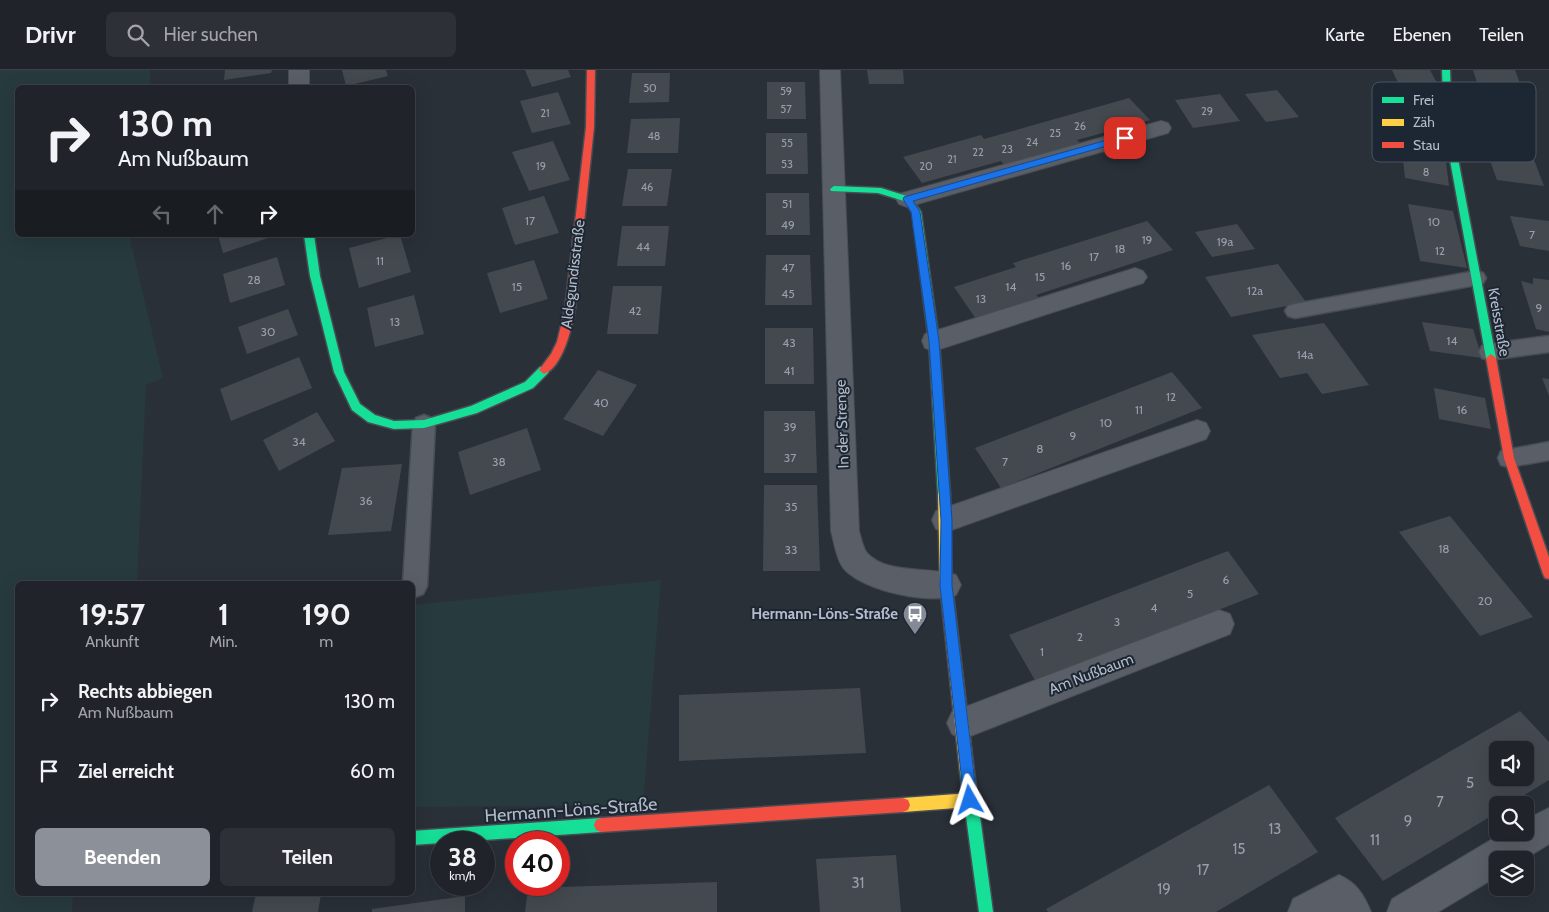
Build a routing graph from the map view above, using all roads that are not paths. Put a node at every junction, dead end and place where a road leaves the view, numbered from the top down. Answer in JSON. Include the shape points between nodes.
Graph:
{"nodes":[{"id":1,"x":299,"y":70,"type":"edge"},
{"id":2,"x":590,"y":70,"type":"edge"},
{"id":3,"x":830,"y":70,"type":"edge"},
{"id":4,"x":299,"y":85,"type":"edge"},
{"id":5,"x":1161,"y":128,"type":"dead end"},
{"id":6,"x":1454,"y":162,"type":"edge"},
{"id":7,"x":834,"y":189,"type":"junction"},
{"id":8,"x":907,"y":199,"type":"junction"},
{"id":9,"x":309,"y":237,"type":"edge"},
{"id":10,"x":1135,"y":277,"type":"dead end"},
{"id":11,"x":1476,"y":278,"type":"junction"},
{"id":12,"x":1295,"y":311,"type":"dead end"},
{"id":13,"x":934,"y":341,"type":"junction"},
{"id":14,"x":1549,"y":344,"type":"edge"},
{"id":15,"x":1489,"y":352,"type":"junction"},
{"id":16,"x":424,"y":424,"type":"junction"},
{"id":17,"x":1197,"y":431,"type":"dead end"},
{"id":18,"x":1549,"y":451,"type":"edge"},
{"id":19,"x":1509,"y":458,"type":"junction"},
{"id":20,"x":946,"y":520,"type":"junction"},
{"id":21,"x":1549,"y":574,"type":"edge"},
{"id":22,"x":946,"y":585,"type":"junction"},
{"id":23,"x":415,"y":586,"type":"dead end"},
{"id":24,"x":1219,"y":624,"type":"dead end"},
{"id":25,"x":962,"y":723,"type":"junction"},
{"id":26,"x":970,"y":800,"type":"junction"},
{"id":27,"x":1549,"y":825,"type":"edge"},
{"id":28,"x":415,"y":838,"type":"edge"},
{"id":29,"x":986,"y":912,"type":"edge"},
{"id":30,"x":1306,"y":912,"type":"edge"},
{"id":31,"x":1353,"y":912,"type":"edge"},
{"id":32,"x":1405,"y":912,"type":"edge"}],
"edges":[{"from":1,"to":4,"type":"street"},
{"from":2,"to":16,"type":"street","name":"Aldegundisstraße","via":[[590,127],[570,310],[565,336],[554,360],[530,385],[473,410]]},
{"from":3,"to":7,"type":"street","name":"In der Strenge"},
{"from":5,"to":8,"type":"street"},
{"from":6,"to":11,"type":"street","name":"Kreisstraße"},
{"from":7,"to":8,"type":"street","via":[[878,190]]},
{"from":7,"to":22,"type":"street","name":"In der Strenge","via":[[846,531],[855,561],[881,578]]},
{"from":8,"to":13,"type":"street","via":[[916,212]]},
{"from":9,"to":16,"type":"street","name":"Aldegundisstraße","via":[[315,276],[340,372],[356,407],[372,419],[394,425]]},
{"from":10,"to":13,"type":"street"},
{"from":11,"to":12,"type":"lane"},
{"from":11,"to":15,"type":"street","name":"Kreisstraße"},
{"from":13,"to":20,"type":"street"},
{"from":14,"to":15,"type":"lane"},
{"from":15,"to":19,"type":"street","name":"Kreisstraße"},
{"from":16,"to":23,"type":"lane"},
{"from":17,"to":20,"type":"street"},
{"from":18,"to":19,"type":"lane"},
{"from":19,"to":21,"type":"street","name":"Kreisstraße"},
{"from":20,"to":22,"type":"street"},
{"from":22,"to":25,"type":"street"},
{"from":24,"to":25,"type":"street","name":"Am Nußbaum"},
{"from":25,"to":26,"type":"street"},
{"from":26,"to":28,"type":"street","name":"Hermann-Löns-Straße"},
{"from":26,"to":29,"type":"street"},
{"from":27,"to":32,"type":"street"},
{"from":30,"to":31,"type":"street","via":[[1339,893]]}]}
